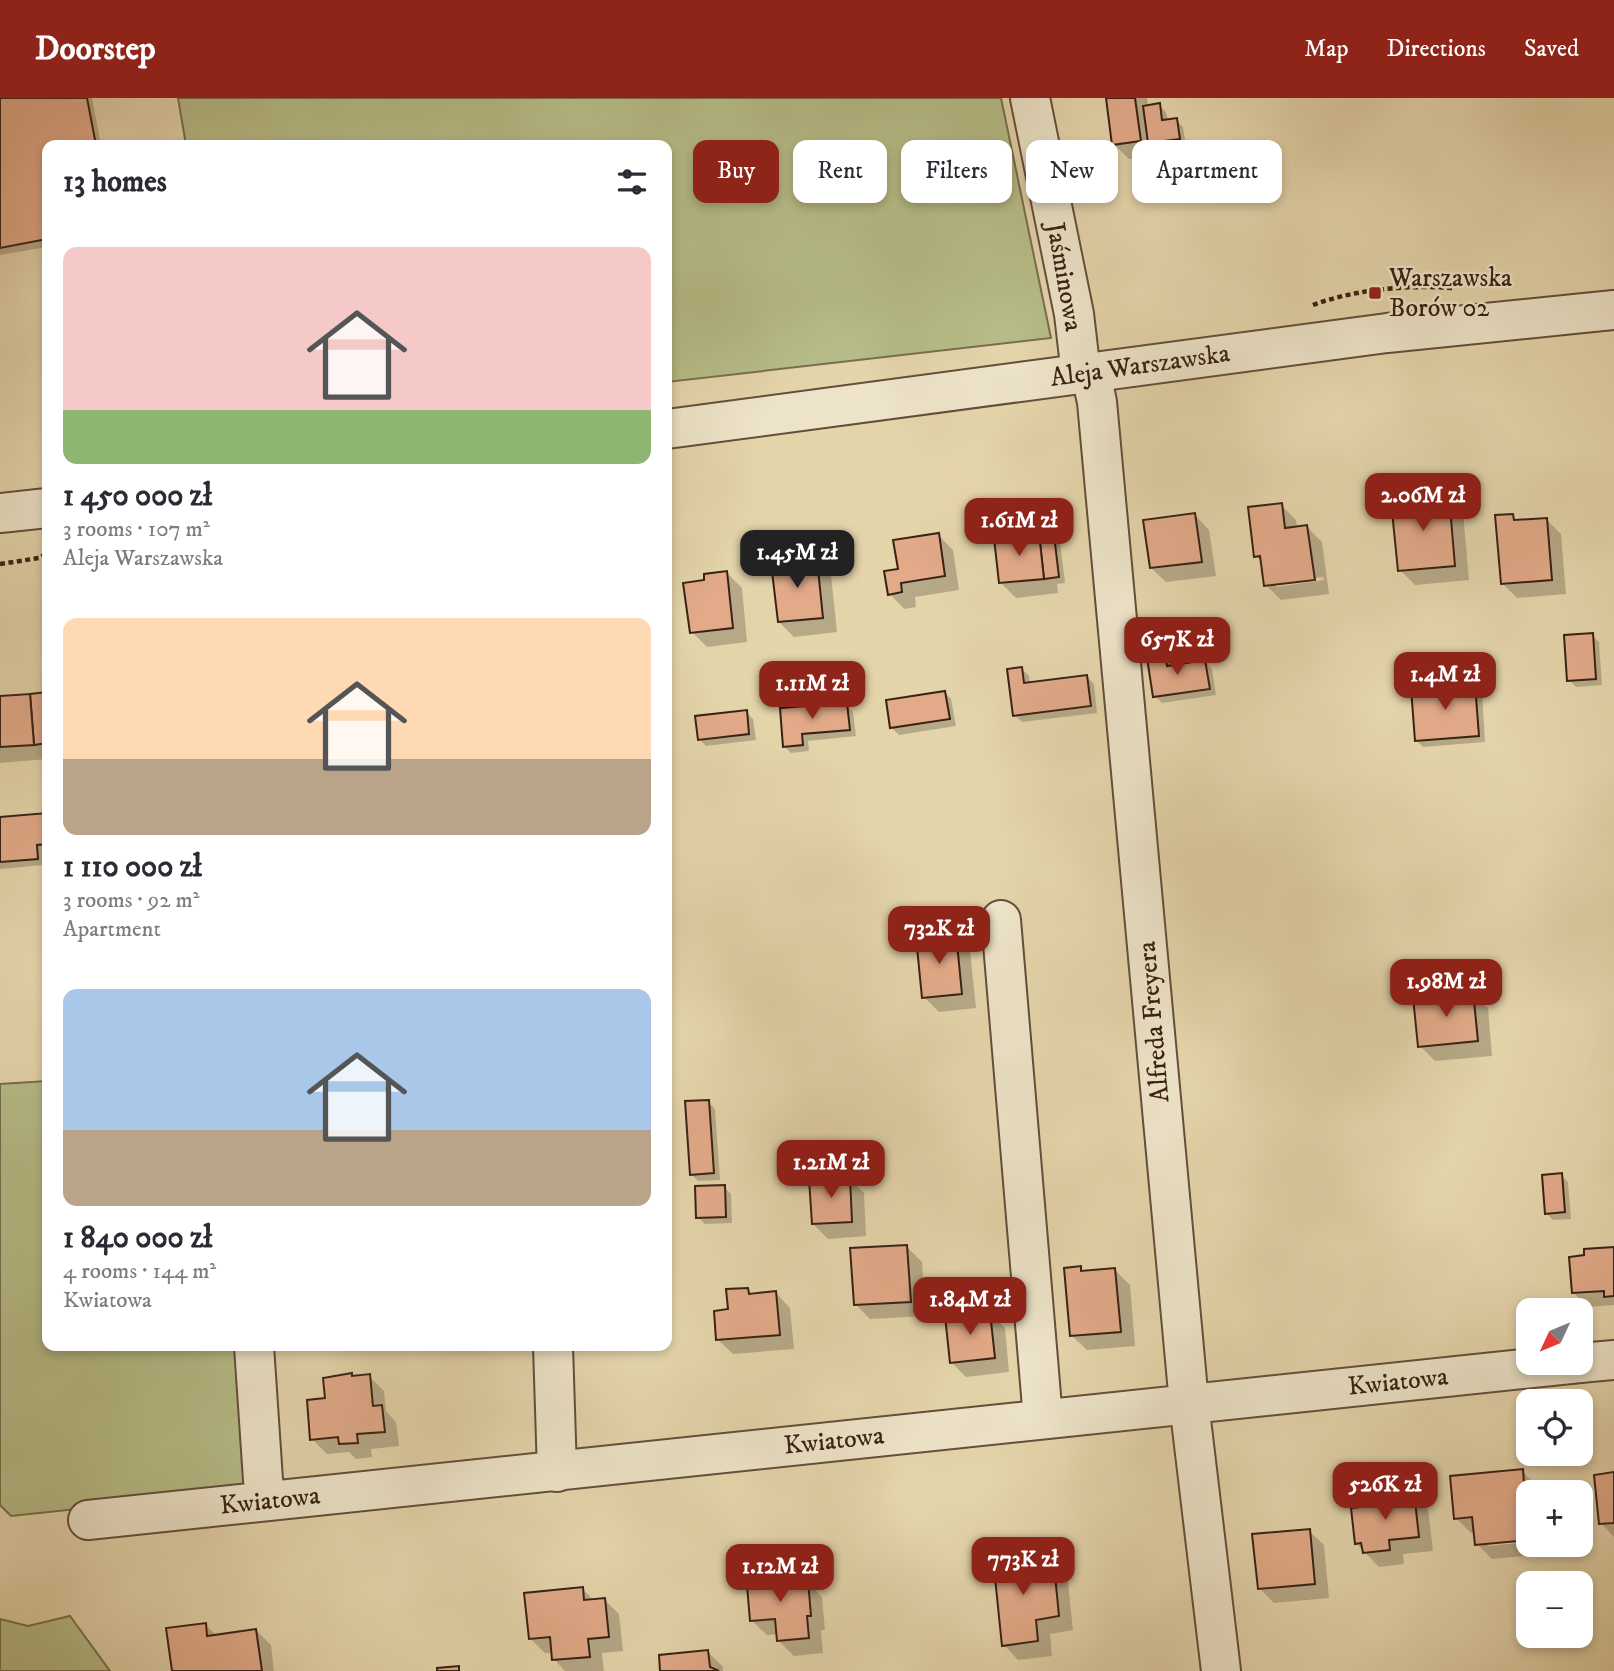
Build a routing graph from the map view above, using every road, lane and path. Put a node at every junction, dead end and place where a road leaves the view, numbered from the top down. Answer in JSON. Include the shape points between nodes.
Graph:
{"nodes":[{"id":1,"x":1030,"y":98,"type":"edge"},
{"id":2,"x":1614,"y":310,"type":"edge"},
{"id":3,"x":1086,"y":374,"type":"junction"},
{"id":4,"x":672,"y":428,"type":"edge"},
{"id":5,"x":42,"y":509,"type":"edge"},
{"id":6,"x":0,"y":513,"type":"edge"},
{"id":7,"x":42,"y":556,"type":"edge"},
{"id":8,"x":0,"y":564,"type":"edge"},
{"id":9,"x":1001,"y":920,"type":"dead end"},
{"id":10,"x":254,"y":1351,"type":"edge"},
{"id":11,"x":554,"y":1351,"type":"edge"},
{"id":12,"x":1614,"y":1360,"type":"edge"},
{"id":13,"x":1593,"y":1362,"type":"edge"},
{"id":14,"x":1516,"y":1370,"type":"edge"},
{"id":15,"x":1189,"y":1403,"type":"junction"},
{"id":16,"x":1043,"y":1419,"type":"junction"},
{"id":17,"x":557,"y":1472,"type":"junction"},
{"id":18,"x":267,"y":1501,"type":"junction"},
{"id":19,"x":88,"y":1520,"type":"dead end"},
{"id":20,"x":1221,"y":1671,"type":"edge"}],
"edges":[{"from":1,"to":3,"type":"street","name":"Jaśminowa"},
{"from":2,"to":3,"type":"street","name":"Aleja Warszawska","via":[[1387,333]]},
{"from":3,"to":4,"type":"street","name":"Aleja Warszawska"},
{"from":3,"to":15,"type":"street","name":"Alfreda Freyera","via":[[1097,402]]},
{"from":5,"to":6,"type":"street"},
{"from":7,"to":8,"type":"path"},
{"from":9,"to":16,"type":"street"},
{"from":10,"to":18,"type":"street"},
{"from":11,"to":17,"type":"street"},
{"from":12,"to":13,"type":"street","name":"Kwiatowa"},
{"from":14,"to":15,"type":"street","name":"Kwiatowa"},
{"from":15,"to":16,"type":"street","name":"Kwiatowa"},
{"from":15,"to":20,"type":"street","name":"Alfreda Freyera"},
{"from":16,"to":17,"type":"street","name":"Kwiatowa"},
{"from":17,"to":18,"type":"street","name":"Kwiatowa"},
{"from":18,"to":19,"type":"street","name":"Kwiatowa"}]}
